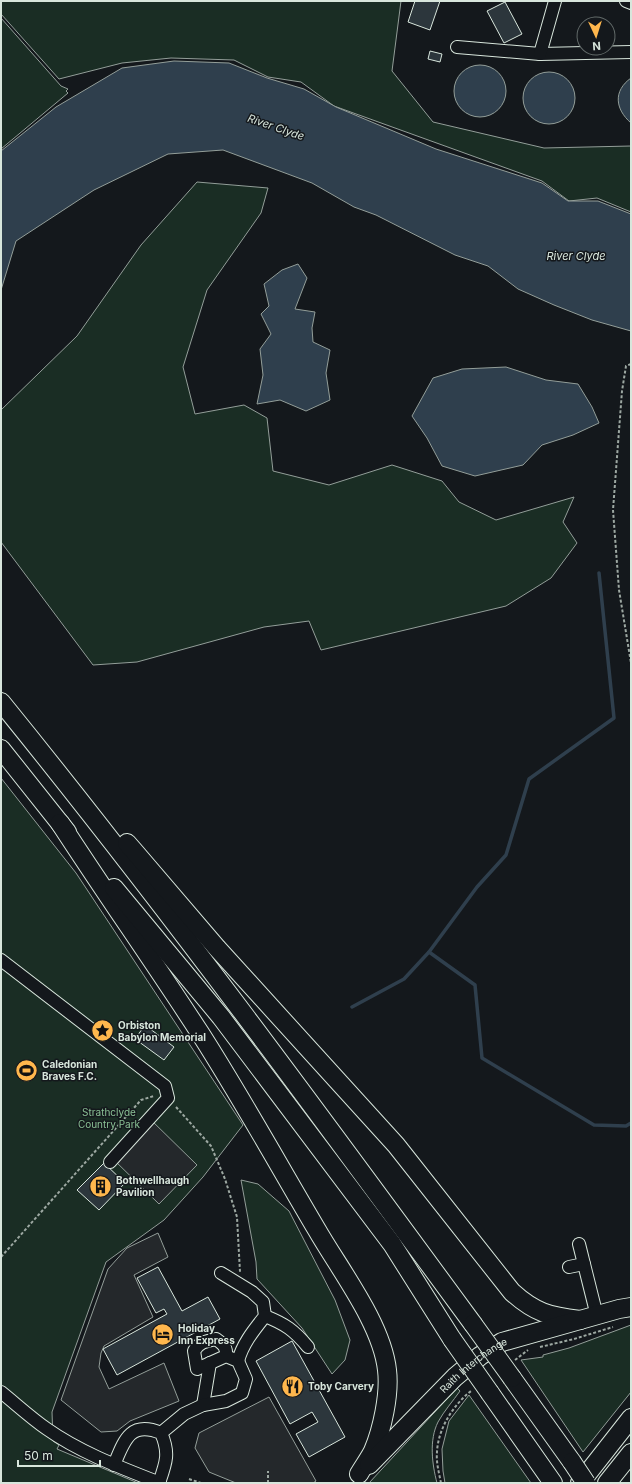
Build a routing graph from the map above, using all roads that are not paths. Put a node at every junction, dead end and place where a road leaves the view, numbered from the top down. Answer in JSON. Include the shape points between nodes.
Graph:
{"nodes":[{"id":1,"x":555,"y":1,"type":"edge"},
{"id":2,"x":626,"y":1,"type":"edge"},
{"id":3,"x":631,"y":3,"type":"edge"},
{"id":4,"x":457,"y":47,"type":"dead end"},
{"id":5,"x":631,"y":52,"type":"edge"},
{"id":6,"x":540,"y":54,"type":"junction"},
{"id":7,"x":1,"y":702,"type":"edge"},
{"id":8,"x":1,"y":749,"type":"edge"},
{"id":9,"x":81,"y":800,"type":"junction"},
{"id":10,"x":60,"y":823,"type":"junction"},
{"id":11,"x":1,"y":960,"type":"edge"},
{"id":12,"x":110,"y":1162,"type":"dead end"},
{"id":13,"x":579,"y":1244,"type":"dead end"},
{"id":14,"x":584,"y":1264,"type":"junction"},
{"id":15,"x":569,"y":1267,"type":"dead end"},
{"id":16,"x":221,"y":1273,"type":"dead end"},
{"id":17,"x":627,"y":1306,"type":"edge"},
{"id":18,"x":265,"y":1316,"type":"junction"},
{"id":19,"x":588,"y":1318,"type":"junction"},
{"id":20,"x":308,"y":1347,"type":"dead end"},
{"id":21,"x":226,"y":1356,"type":"junction"},
{"id":22,"x":238,"y":1361,"type":"junction"},
{"id":23,"x":210,"y":1363,"type":"junction"},
{"id":24,"x":1,"y":1392,"type":"edge"},
{"id":25,"x":203,"y":1405,"type":"junction"},
{"id":26,"x":631,"y":1418,"type":"edge"},
{"id":27,"x":161,"y":1433,"type":"junction"},
{"id":28,"x":631,"y":1453,"type":"edge"},
{"id":29,"x":114,"y":1465,"type":"junction"},
{"id":30,"x":355,"y":1478,"type":"edge"},
{"id":31,"x":160,"y":1483,"type":"edge"},
{"id":32,"x":553,"y":1483,"type":"edge"},
{"id":33,"x":580,"y":1483,"type":"edge"},
{"id":34,"x":586,"y":1483,"type":"edge"},
{"id":35,"x":607,"y":1483,"type":"edge"}],
"edges":[{"from":1,"to":6,"type":"street"},
{"from":2,"to":3,"type":"street"},
{"from":4,"to":6,"type":"street"},
{"from":5,"to":6,"type":"street"},
{"from":7,"to":9,"type":"highway"},
{"from":8,"to":10,"type":"highway"},
{"from":9,"to":19,"type":"highway","via":[[134,851],[298,1039],[396,1145],[512,1292],[539,1312],[558,1318]]},
{"from":9,"to":34,"type":"highway","bridge":true,"via":[[368,1181]]},
{"from":10,"to":30,"type":"highway","via":[[200,1034],[339,1265],[376,1333],[387,1372],[384,1411],[372,1452]]},
{"from":10,"to":32,"type":"highway","bridge":true,"via":[[221,1017],[392,1244],[452,1339]]},
{"from":11,"to":12,"type":"street","via":[[165,1086],[167,1095]]},
{"from":13,"to":14,"type":"street"},
{"from":14,"to":15,"type":"street"},
{"from":14,"to":19,"type":"street"},
{"from":16,"to":18,"type":"street","via":[[263,1302]]},
{"from":17,"to":19,"type":"highway","name":"Raith Interchange"},
{"from":18,"to":20,"type":"street","via":[[296,1332]]},
{"from":18,"to":22,"type":"street","via":[[251,1334]]},
{"from":19,"to":30,"type":"highway","name":"Raith Interchange","via":[[502,1342],[480,1356],[455,1377]]},
{"from":21,"to":22,"type":"street"},
{"from":21,"to":23,"type":"street"},
{"from":21,"to":23,"type":"street","via":[[227,1350],[216,1339],[198,1344],[194,1351],[197,1370]]},
{"from":22,"to":25,"type":"street","via":[[246,1379],[242,1393],[226,1401]]},
{"from":23,"to":25,"type":"street"},
{"from":24,"to":29,"type":"street","via":[[47,1429]]},
{"from":25,"to":27,"type":"street","via":[[184,1414]]},
{"from":26,"to":33,"type":"highway"},
{"from":27,"to":29,"type":"street","via":[[152,1429],[139,1429],[130,1434],[124,1441]]},
{"from":27,"to":31,"type":"street","via":[[166,1444],[166,1462]]},
{"from":28,"to":35,"type":"highway"},
{"from":29,"to":31,"type":"street"}]}
